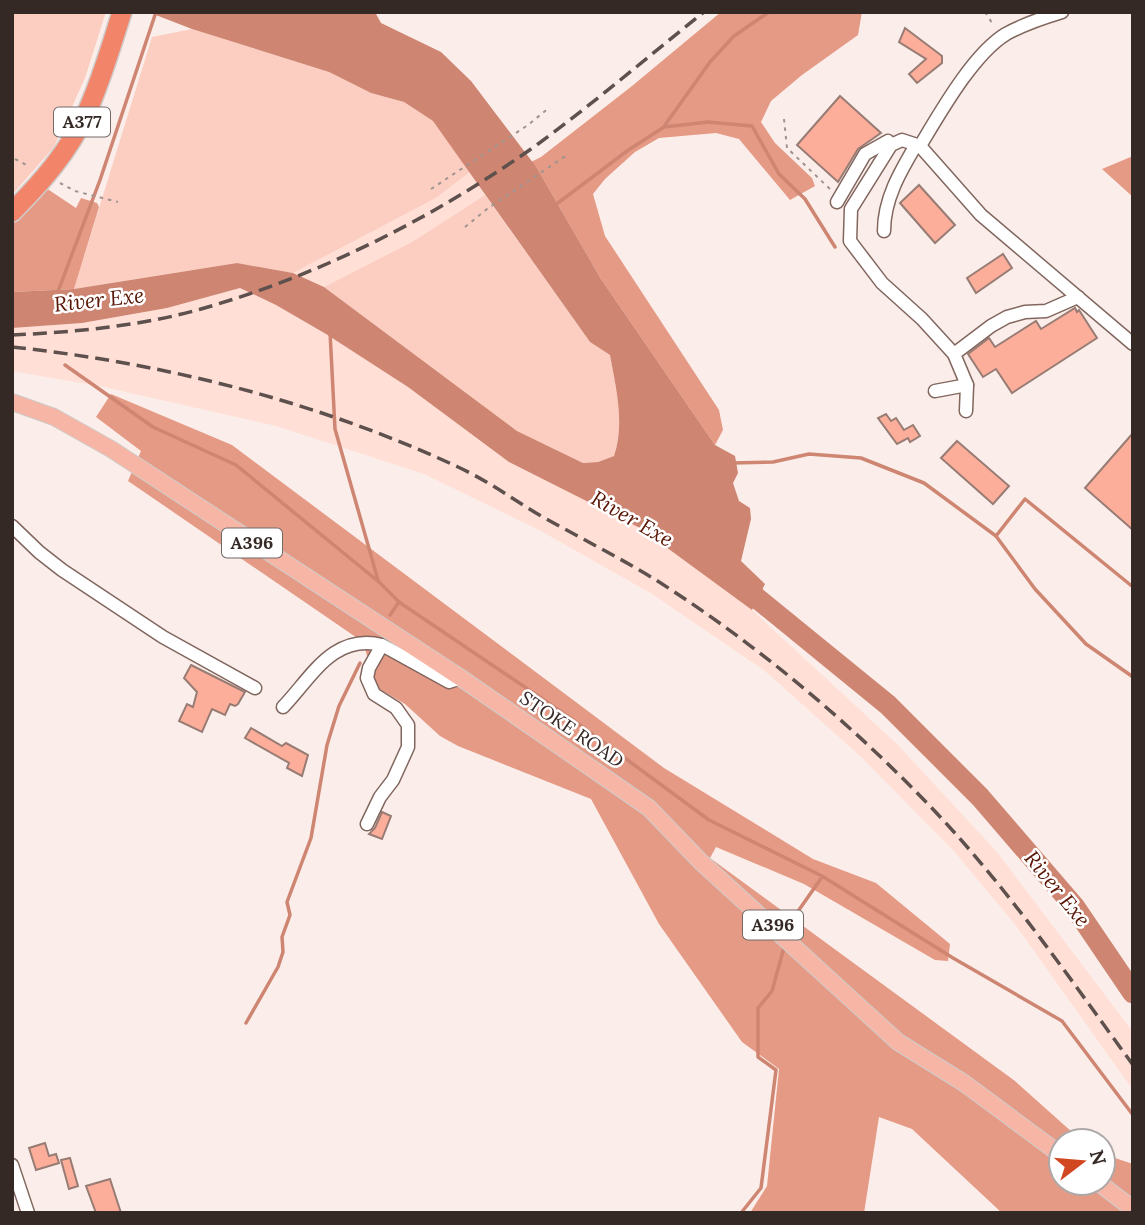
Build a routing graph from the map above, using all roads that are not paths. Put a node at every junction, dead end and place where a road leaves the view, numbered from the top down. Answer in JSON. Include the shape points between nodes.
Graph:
{"nodes":[{"id":1,"x":1062,"y":12,"type":"edge"},
{"id":2,"x":122,"y":13,"type":"edge"},
{"id":3,"x":891,"y":145,"type":"junction"},
{"id":4,"x":918,"y":145,"type":"junction"},
{"id":5,"x":837,"y":202,"type":"road end"},
{"id":6,"x":12,"y":212,"type":"edge"},
{"id":7,"x":884,"y":231,"type":"dead end"},
{"id":8,"x":1078,"y":297,"type":"junction"},
{"id":9,"x":1133,"y":344,"type":"edge"},
{"id":10,"x":954,"y":354,"type":"junction"},
{"id":11,"x":967,"y":385,"type":"junction"},
{"id":12,"x":935,"y":390,"type":"dead end"},
{"id":13,"x":12,"y":402,"type":"edge"},
{"id":14,"x":966,"y":411,"type":"dead end"},
{"id":15,"x":12,"y":526,"type":"edge"},
{"id":16,"x":382,"y":645,"type":"junction"},
{"id":17,"x":461,"y":678,"type":"junction"},
{"id":18,"x":255,"y":688,"type":"dead end"},
{"id":19,"x":282,"y":707,"type":"dead end"},
{"id":20,"x":367,"y":824,"type":"dead end"},
{"id":21,"x":1047,"y":1145,"type":"edge"},
{"id":22,"x":12,"y":1165,"type":"edge"},
{"id":23,"x":1117,"y":1197,"type":"edge"},
{"id":24,"x":1133,"y":1209,"type":"edge"},
{"id":25,"x":28,"y":1213,"type":"edge"}],
"edges":[{"from":1,"to":4,"type":"street","via":[[1027,23],[980,56]]},
{"from":2,"to":6,"type":"highway","number":"A377","via":[[87,113],[47,175]]},
{"from":3,"to":4,"type":"street","via":[[902,141]]},
{"from":3,"to":5,"type":"street","via":[[888,141],[865,154]]},
{"from":3,"to":10,"type":"street","via":[[850,209],[850,241],[882,282]]},
{"from":4,"to":7,"type":"street","via":[[899,173],[884,212]]},
{"from":4,"to":8,"type":"street","via":[[981,215]]},
{"from":8,"to":9,"type":"street"},
{"from":8,"to":10,"type":"street","via":[[1046,311],[1007,317]]},
{"from":10,"to":11,"type":"street"},
{"from":11,"to":12,"type":"street"},
{"from":11,"to":14,"type":"street"},
{"from":13,"to":17,"type":"main road","name":"STOKE ROAD","number":"A396","via":[[54,417],[111,449]]},
{"from":15,"to":18,"type":"street","via":[[62,570],[163,637]]},
{"from":16,"to":17,"type":"street","via":[[449,682]]},
{"from":16,"to":19,"type":"street","via":[[354,645],[324,659]]},
{"from":16,"to":20,"type":"street","via":[[367,678],[374,694],[396,708],[408,725],[408,747]]},
{"from":17,"to":21,"type":"main road","name":"STOKE ROAD","number":"A396","via":[[649,808],[701,862],[898,1042],[964,1083]]},
{"from":22,"to":25,"type":"street"},
{"from":23,"to":24,"type":"main road"}]}
